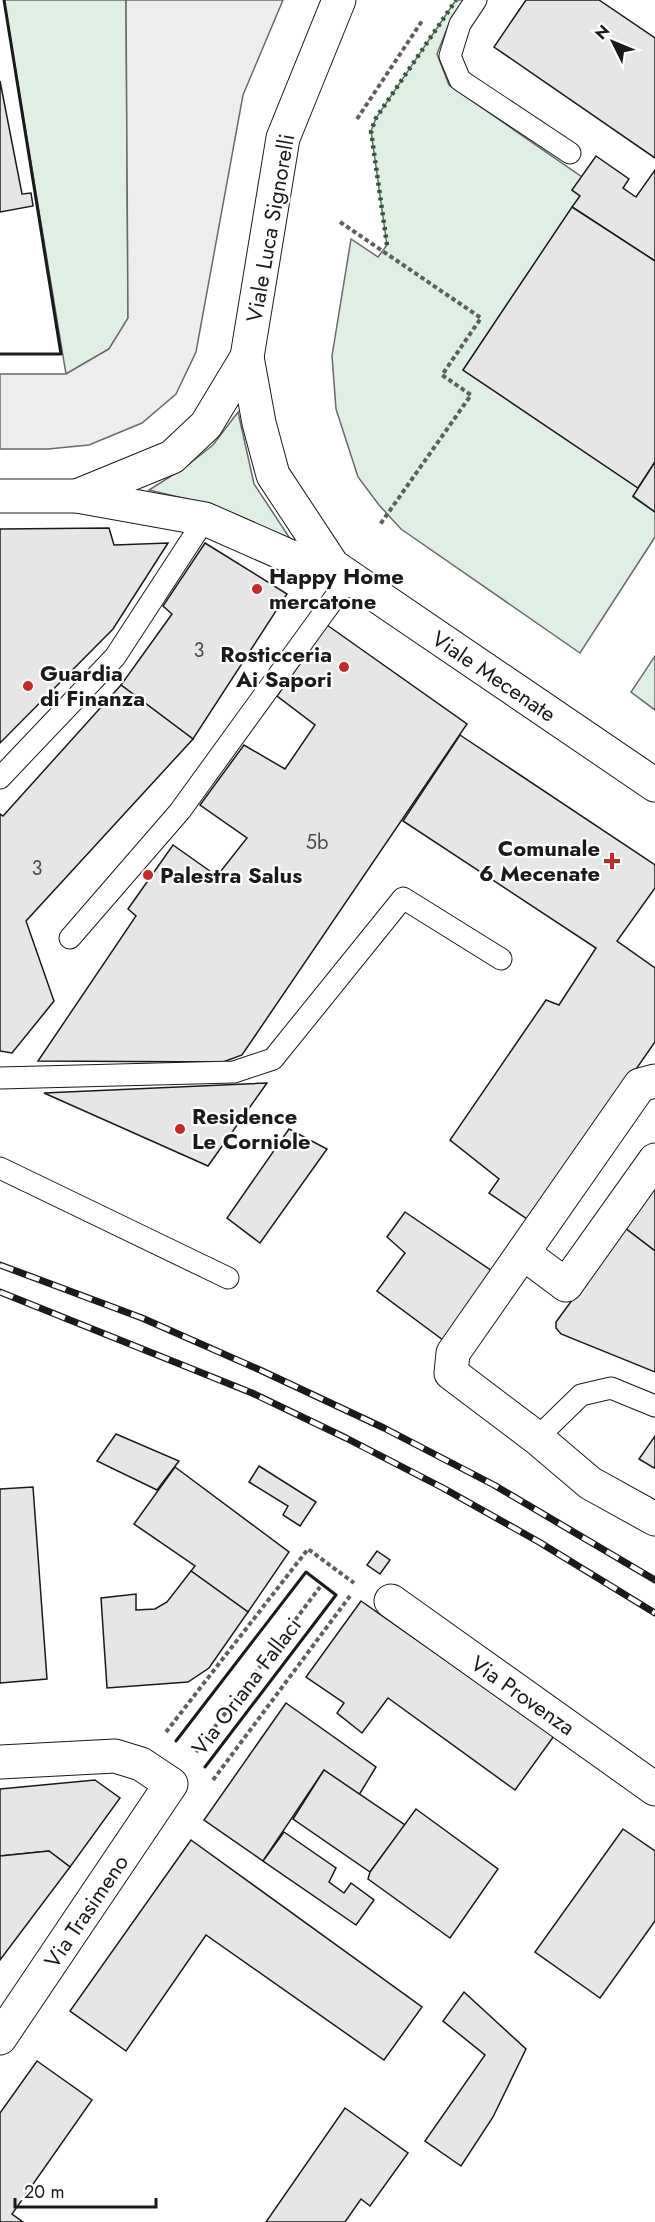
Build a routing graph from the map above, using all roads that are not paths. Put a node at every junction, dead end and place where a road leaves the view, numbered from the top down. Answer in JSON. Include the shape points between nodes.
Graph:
{"nodes":[{"id":1,"x":339,"y":0,"type":"edge"},
{"id":2,"x":476,"y":0,"type":"edge"},
{"id":3,"x":570,"y":153,"type":"dead end"},
{"id":4,"x":248,"y":357,"type":"junction"},
{"id":5,"x":0,"y":496,"type":"edge"},
{"id":6,"x":76,"y":496,"type":"junction"},
{"id":7,"x":205,"y":519,"type":"junction"},
{"id":8,"x":341,"y":572,"type":"junction"},
{"id":9,"x":0,"y":777,"type":"edge"},
{"id":10,"x":655,"y":785,"type":"edge"},
{"id":11,"x":70,"y":938,"type":"dead end"},
{"id":12,"x":501,"y":959,"type":"dead end"},
{"id":13,"x":0,"y":1078,"type":"edge"},
{"id":14,"x":655,"y":1081,"type":"edge"},
{"id":15,"x":655,"y":1160,"type":"edge"},
{"id":16,"x":0,"y":1168,"type":"edge"},
{"id":17,"x":523,"y":1253,"type":"junction"},
{"id":18,"x":228,"y":1278,"type":"dead end"},
{"id":19,"x":655,"y":1406,"type":"edge"},
{"id":20,"x":537,"y":1438,"type":"junction"},
{"id":21,"x":655,"y":1519,"type":"edge"},
{"id":22,"x":391,"y":1601,"type":"dead end"},
{"id":23,"x":0,"y":1762,"type":"edge"},
{"id":24,"x":655,"y":1789,"type":"edge"},
{"id":25,"x":0,"y":2038,"type":"edge"}],
"edges":[{"from":1,"to":4,"type":"street","name":"Viale Luca Signorelli","via":[[283,138]]},
{"from":2,"to":3,"type":"lane","via":[[460,24],[450,56],[460,80]]},
{"from":4,"to":6,"type":"street","name":"Viale Luca Signorelli","via":[[206,425],[172,457]]},
{"from":4,"to":8,"type":"street","name":"Viale Luca Signorelli","via":[[273,476]]},
{"from":5,"to":6,"type":"street"},
{"from":6,"to":7,"type":"street"},
{"from":7,"to":8,"type":"street","via":[[289,556]]},
{"from":7,"to":9,"type":"lane","via":[[115,657]]},
{"from":8,"to":10,"type":"street","name":"Viale Mecenate"},
{"from":8,"to":11,"type":"lane","via":[[180,811]]},
{"from":12,"to":13,"type":"lane","via":[[403,898],[273,1059],[234,1072]]},
{"from":14,"to":17,"type":"street","via":[[640,1085]]},
{"from":15,"to":17,"type":"street","via":[[566,1285]]},
{"from":16,"to":18,"type":"lane"},
{"from":17,"to":20,"type":"street","via":[[453,1353],[451,1373]]},
{"from":19,"to":20,"type":"lane","via":[[611,1388],[581,1395]]},
{"from":20,"to":21,"type":"street","via":[[590,1483]]},
{"from":22,"to":24,"type":"street","name":"Via Provenza"},
{"from":23,"to":25,"type":"street","name":"Via Trasimeno","via":[[115,1756],[141,1764],[171,1784]]}]}
